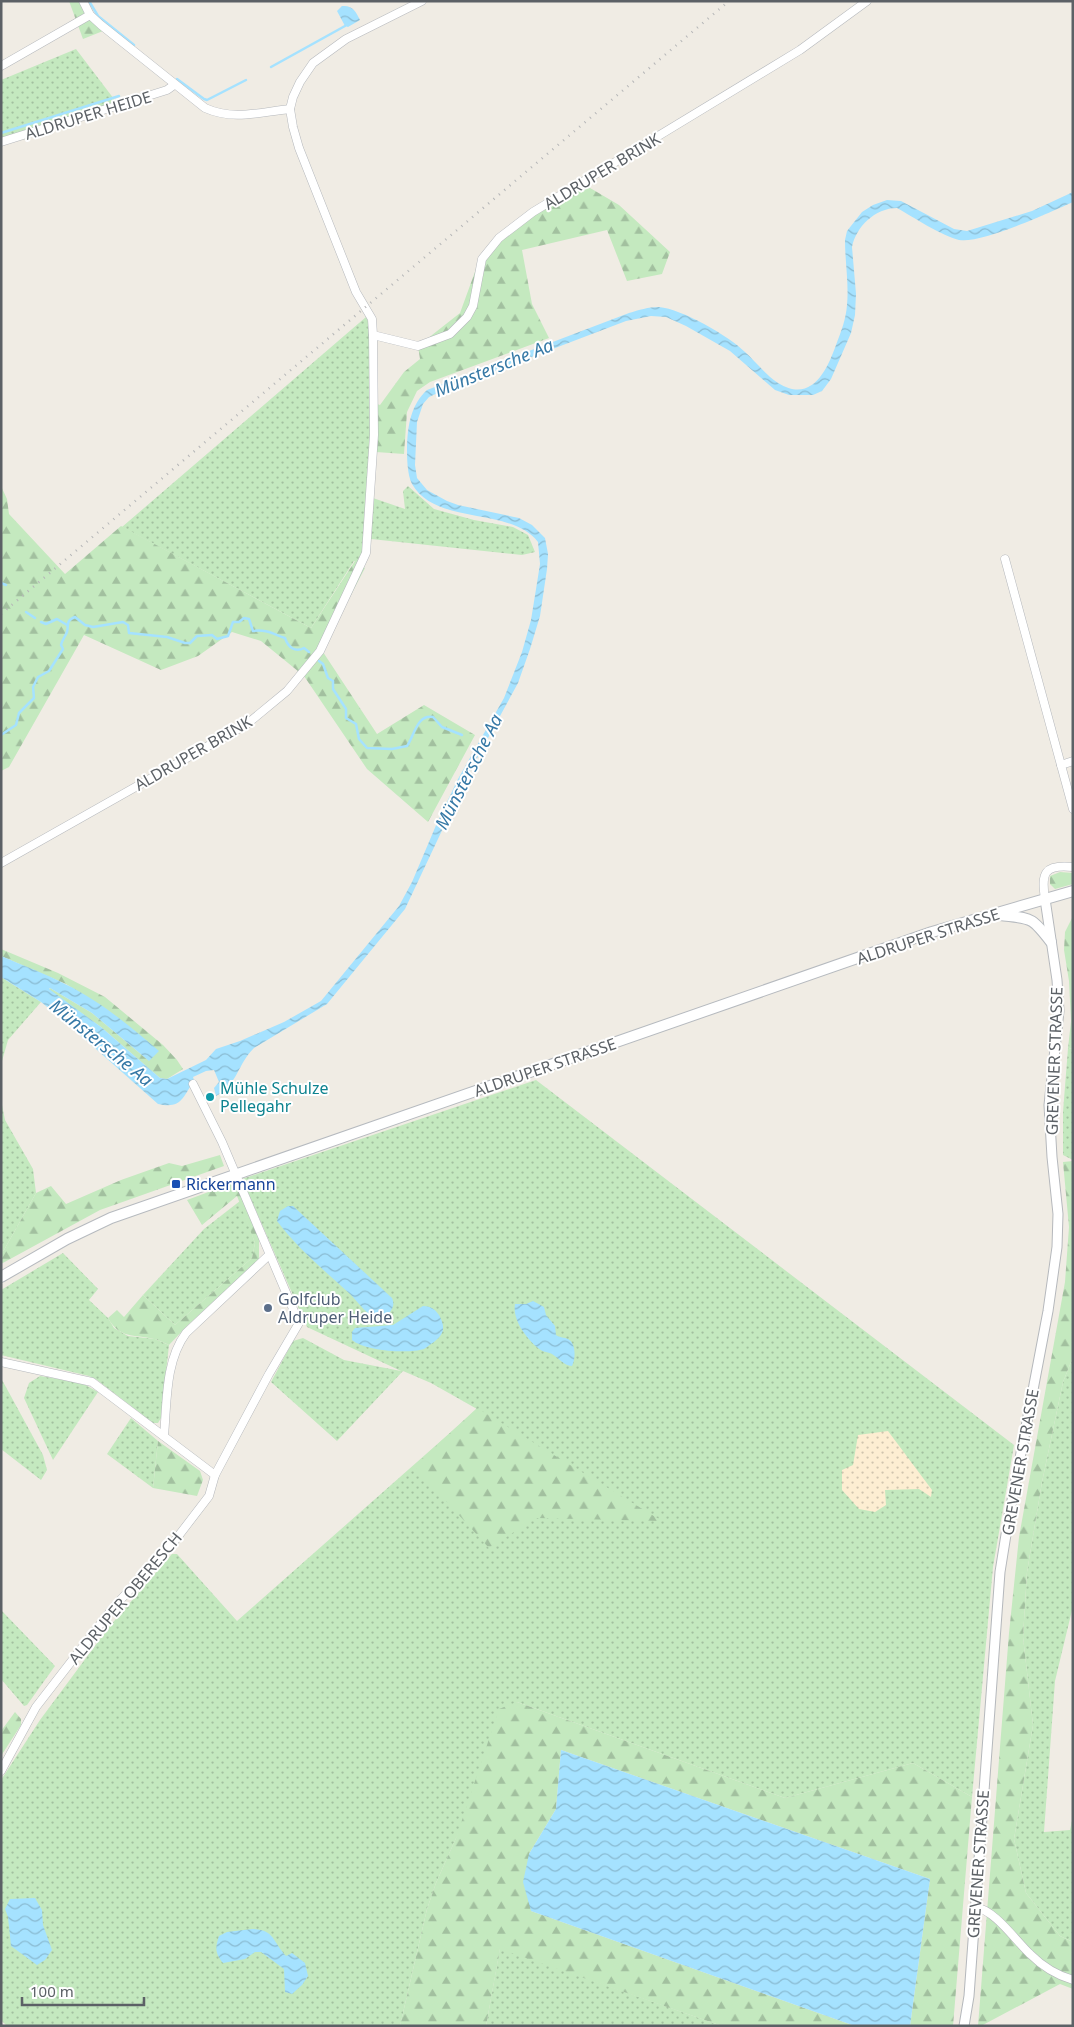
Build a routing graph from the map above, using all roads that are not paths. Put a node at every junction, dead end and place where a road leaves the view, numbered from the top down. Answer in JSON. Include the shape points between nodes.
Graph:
{"nodes":[{"id":1,"x":83,"y":1,"type":"edge"},
{"id":2,"x":422,"y":1,"type":"edge"},
{"id":3,"x":867,"y":1,"type":"edge"},
{"id":4,"x":90,"y":15,"type":"junction"},
{"id":5,"x":1,"y":66,"type":"edge"},
{"id":6,"x":174,"y":85,"type":"junction"},
{"id":7,"x":290,"y":110,"type":"junction"},
{"id":8,"x":1,"y":142,"type":"edge"},
{"id":9,"x":373,"y":334,"type":"junction"},
{"id":10,"x":1005,"y":559,"type":"dead end"},
{"id":11,"x":1073,"y":761,"type":"edge"},
{"id":12,"x":1061,"y":765,"type":"junction"},
{"id":13,"x":1073,"y":809,"type":"edge"},
{"id":14,"x":1,"y":863,"type":"edge"},
{"id":15,"x":1073,"y":867,"type":"edge"},
{"id":16,"x":1073,"y":892,"type":"edge"},
{"id":17,"x":1045,"y":899,"type":"junction"},
{"id":18,"x":994,"y":914,"type":"junction"},
{"id":19,"x":1051,"y":942,"type":"junction"},
{"id":20,"x":193,"y":1084,"type":"dead end"},
{"id":21,"x":236,"y":1174,"type":"junction"},
{"id":22,"x":268,"y":1255,"type":"junction"},
{"id":23,"x":1,"y":1277,"type":"edge"},
{"id":24,"x":1,"y":1362,"type":"edge"},
{"id":25,"x":164,"y":1436,"type":"junction"},
{"id":26,"x":215,"y":1475,"type":"junction"},
{"id":27,"x":1,"y":1771,"type":"edge"},
{"id":28,"x":975,"y":1907,"type":"junction"},
{"id":29,"x":1073,"y":1980,"type":"edge"},
{"id":30,"x":964,"y":2026,"type":"edge"}],
"edges":[{"from":1,"to":4,"type":"street","name":"ALDRUPER HEIDE"},
{"from":2,"to":7,"type":"street","via":[[321,55],[306,71]]},
{"from":3,"to":9,"type":"street","name":"ALDRUPER BRINK","via":[[800,50],[533,212],[499,238],[482,259],[473,306],[450,334],[418,346]]},
{"from":4,"to":5,"type":"street"},
{"from":4,"to":6,"type":"street","name":"ALDRUPER HEIDE"},
{"from":6,"to":7,"type":"street","name":"ALDRUPER HEIDE","via":[[205,108],[225,115]]},
{"from":6,"to":8,"type":"street","name":"ALDRUPER HEIDE","via":[[168,90]]},
{"from":7,"to":9,"type":"street","name":"ALDRUPER BRINK","via":[[299,148],[356,292],[372,319]]},
{"from":9,"to":14,"type":"street","name":"ALDRUPER BRINK","via":[[374,435],[366,553],[320,651],[287,691],[247,724]]},
{"from":10,"to":12,"type":"street"},
{"from":11,"to":12,"type":"street"},
{"from":12,"to":13,"type":"street"},
{"from":15,"to":17,"type":"street","via":[[1059,866],[1047,870],[1042,877]]},
{"from":16,"to":17,"type":"main road","name":"ALDRUPER STRASSE"},
{"from":17,"to":18,"type":"main road","name":"ALDRUPER STRASSE"},
{"from":17,"to":19,"type":"street","name":"GREVENER STRASSE"},
{"from":18,"to":19,"type":"main road","via":[[1029,918],[1037,923]]},
{"from":18,"to":21,"type":"main road","name":"ALDRUPER STRASSE","via":[[932,932]]},
{"from":19,"to":28,"type":"street","name":"GREVENER STRASSE","via":[[1059,1011],[1049,1105],[1058,1214],[1057,1247],[1000,1572]]},
{"from":20,"to":21,"type":"street","name":"ALDRUPER OBERESCH"},
{"from":21,"to":22,"type":"street","name":"ALDRUPER OBERESCH"},
{"from":21,"to":23,"type":"main road","name":"ALDRUPER STRASSE","via":[[88,1228]]},
{"from":22,"to":25,"type":"street","via":[[179,1342],[169,1381]]},
{"from":22,"to":26,"type":"street","name":"ALDRUPER OBERESCH","via":[[299,1323]]},
{"from":24,"to":25,"type":"street","via":[[92,1382]]},
{"from":25,"to":26,"type":"street"},
{"from":26,"to":27,"type":"street","name":"ALDRUPER OBERESCH","via":[[209,1496],[173,1543],[112,1609],[36,1707]]},
{"from":28,"to":29,"type":"street","via":[[983,1908],[994,1917],[1041,1964]]},
{"from":28,"to":30,"type":"street","name":"GREVENER STRASSE"}]}
